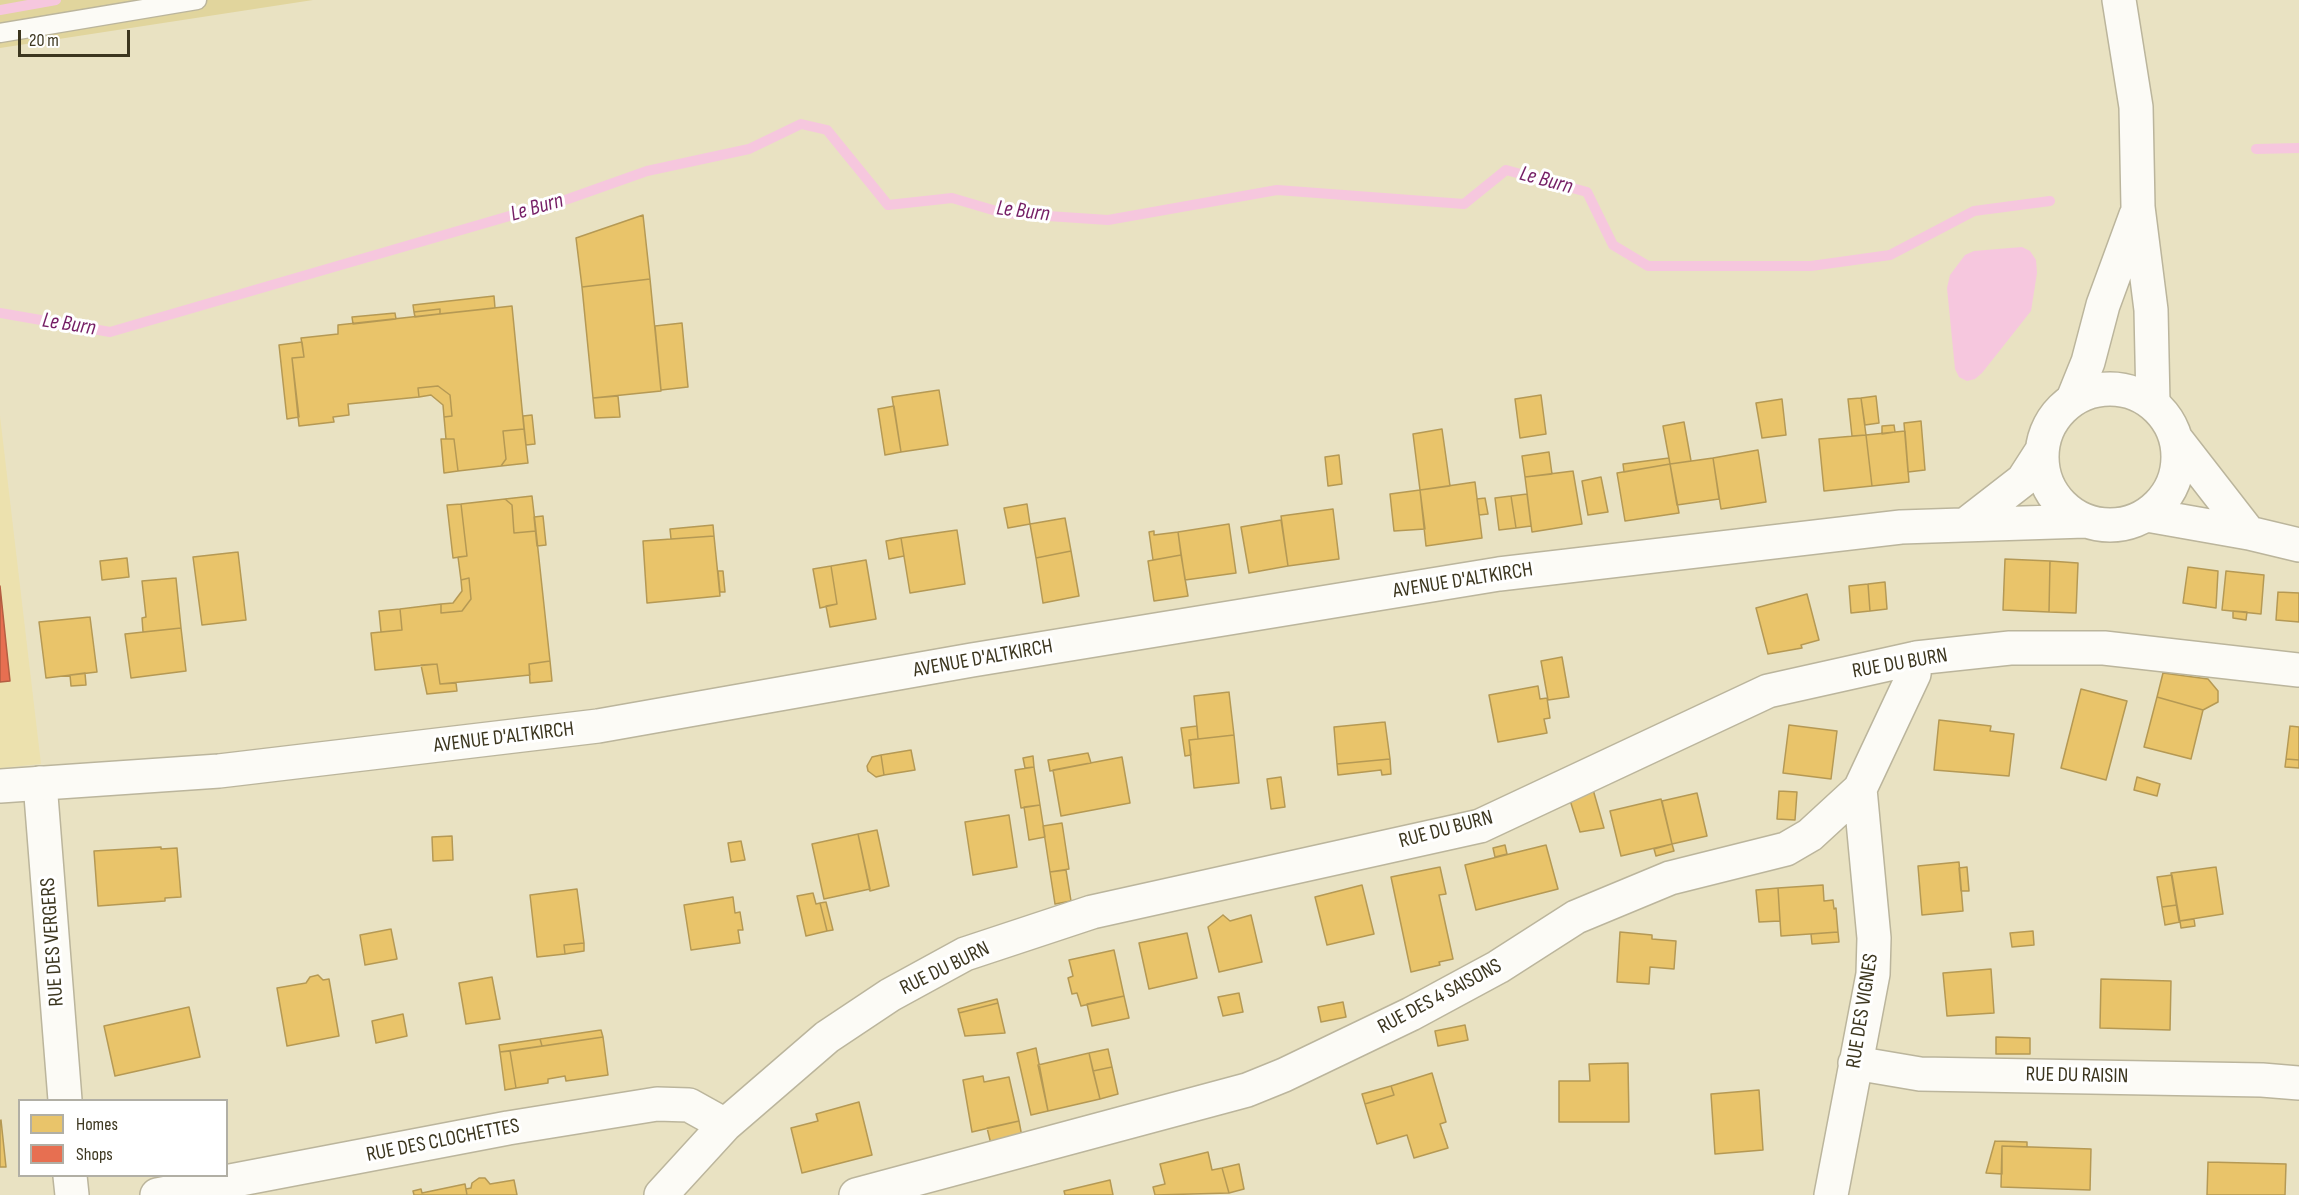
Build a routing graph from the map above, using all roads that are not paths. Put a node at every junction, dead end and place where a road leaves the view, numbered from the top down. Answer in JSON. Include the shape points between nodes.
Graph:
{"nodes":[{"id":1,"x":197,"y":0,"type":"edge"},
{"id":2,"x":2119,"y":0,"type":"edge"},
{"id":3,"x":0,"y":33,"type":"edge"},
{"id":4,"x":2138,"y":207,"type":"junction"},
{"id":5,"x":2073,"y":399,"type":"junction"},
{"id":6,"x":2153,"y":403,"type":"junction"},
{"id":7,"x":2176,"y":439,"type":"junction"},
{"id":8,"x":2041,"y":452,"type":"junction"},
{"id":9,"x":2147,"y":515,"type":"junction"},
{"id":10,"x":2085,"y":521,"type":"junction"},
{"id":11,"x":1965,"y":525,"type":"junction"},
{"id":12,"x":2250,"y":533,"type":"junction"},
{"id":13,"x":2299,"y":545,"type":"edge"},
{"id":14,"x":1916,"y":658,"type":"junction"},
{"id":15,"x":2299,"y":670,"type":"edge"},
{"id":16,"x":40,"y":783,"type":"junction"},
{"id":17,"x":0,"y":786,"type":"edge"},
{"id":18,"x":1860,"y":789,"type":"junction"},
{"id":19,"x":1855,"y":1063,"type":"junction"},
{"id":20,"x":2299,"y":1083,"type":"edge"},
{"id":21,"x":65,"y":1099,"type":"edge"},
{"id":22,"x":725,"y":1125,"type":"junction"},
{"id":23,"x":70,"y":1177,"type":"edge"},
{"id":24,"x":72,"y":1195,"type":"edge"},
{"id":25,"x":157,"y":1195,"type":"edge"},
{"id":26,"x":662,"y":1195,"type":"edge"},
{"id":27,"x":856,"y":1195,"type":"edge"},
{"id":28,"x":1831,"y":1195,"type":"edge"}],
"edges":[{"from":1,"to":3,"type":"lane"},
{"from":2,"to":4,"type":"street","via":[[2136,107]]},
{"from":4,"to":5,"type":"street"},
{"from":4,"to":6,"type":"street","via":[[2151,310]]},
{"from":5,"to":6,"type":"street","via":[[2093,390],[2114,388]]},
{"from":5,"to":8,"type":"street","via":[[2057,413],[2046,431]]},
{"from":6,"to":7,"type":"street","via":[[2168,420]]},
{"from":7,"to":9,"type":"street","via":[[2178,461],[2174,482]]},
{"from":7,"to":12,"type":"street"},
{"from":8,"to":10,"type":"street","via":[[2052,494],[2066,510]]},
{"from":8,"to":11,"type":"street","via":[[2022,480]]},
{"from":9,"to":10,"type":"street","via":[[2106,526]]},
{"from":9,"to":12,"type":"street"},
{"from":10,"to":11,"type":"street","name":"AVENUE D'ALTKIRCH"},
{"from":11,"to":16,"type":"street","name":"AVENUE D'ALTKIRCH","via":[[1901,527],[1499,574],[598,726],[219,771]]},
{"from":12,"to":13,"type":"street"},
{"from":14,"to":15,"type":"street","name":"RUE DU BURN","via":[[2010,648],[2104,648]]},
{"from":14,"to":18,"type":"street","name":"RUE DES 4 SAISONS","via":[[1914,674]]},
{"from":14,"to":22,"type":"street","name":"RUE DU BURN","via":[[1768,691],[1480,825],[1092,912],[965,954],[890,995],[827,1037]]},
{"from":16,"to":17,"type":"street","name":"AVENUE D'ALTKIRCH"},
{"from":16,"to":21,"type":"street","name":"RUE DES VERGERS"},
{"from":18,"to":19,"type":"street","name":"RUE DES VIGNES","via":[[1874,938],[1873,974]]},
{"from":18,"to":27,"type":"street","name":"RUE DES 4 SAISONS","via":[[1810,835],[1785,849],[1670,878],[1576,917],[1498,968],[1411,1014],[1247,1090]]},
{"from":19,"to":20,"type":"street","name":"RUE DU RAISIN","via":[[1920,1074]]},
{"from":19,"to":28,"type":"street","name":"RUE DES VIGNES"},
{"from":22,"to":25,"type":"street","name":"RUE DES CLOCHETTES","via":[[689,1105],[657,1104],[508,1128]]},
{"from":22,"to":26,"type":"street","name":"RUE DU BURN"},
{"from":23,"to":24,"type":"street"}]}
